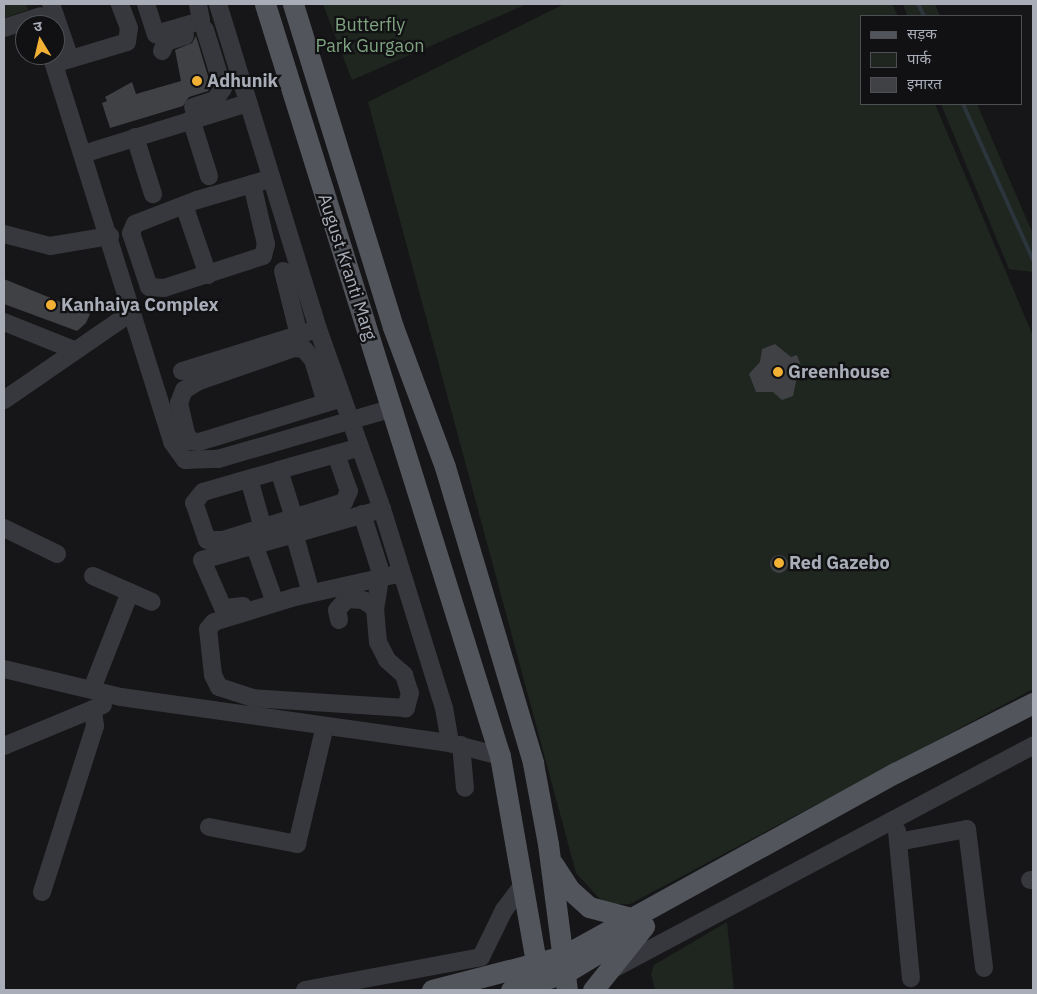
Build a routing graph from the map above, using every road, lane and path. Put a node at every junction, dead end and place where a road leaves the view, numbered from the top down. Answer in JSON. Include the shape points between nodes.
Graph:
{"nodes":[{"id":1,"x":120,"y":4,"type":"edge"},
{"id":2,"x":146,"y":4,"type":"edge"},
{"id":3,"x":198,"y":4,"type":"edge"},
{"id":4,"x":218,"y":4,"type":"edge"},
{"id":5,"x":265,"y":4,"type":"edge"},
{"id":6,"x":293,"y":4,"type":"edge"},
{"id":7,"x":43,"y":12,"type":"edge"},
{"id":8,"x":224,"y":24,"type":"junction"},
{"id":9,"x":4,"y":28,"type":"edge"},
{"id":10,"x":205,"y":30,"type":"junction"},
{"id":11,"x":162,"y":51,"type":"dead end"},
{"id":12,"x":65,"y":58,"type":"edge"},
{"id":13,"x":61,"y":65,"type":"edge"},
{"id":14,"x":248,"y":103,"type":"junction"},
{"id":15,"x":191,"y":120,"type":"junction"},
{"id":16,"x":330,"y":121,"type":"junction"},
{"id":17,"x":304,"y":129,"type":"junction"},
{"id":18,"x":129,"y":133,"type":"junction"},
{"id":19,"x":83,"y":154,"type":"junction"},
{"id":20,"x":209,"y":176,"type":"dead end"},
{"id":21,"x":270,"y":179,"type":"junction"},
{"id":22,"x":252,"y":184,"type":"junction"},
{"id":23,"x":153,"y":194,"type":"dead end"},
{"id":24,"x":184,"y":205,"type":"junction"},
{"id":25,"x":4,"y":234,"type":"edge"},
{"id":26,"x":110,"y":236,"type":"junction"},
{"id":27,"x":283,"y":271,"type":"dead end"},
{"id":28,"x":208,"y":275,"type":"junction"},
{"id":29,"x":132,"y":312,"type":"junction"},
{"id":30,"x":4,"y":322,"type":"edge"},
{"id":31,"x":318,"y":329,"type":"junction"},
{"id":32,"x":300,"y":335,"type":"junction"},
{"id":33,"x":74,"y":350,"type":"junction"},
{"id":34,"x":182,"y":371,"type":"dead end"},
{"id":35,"x":7,"y":393,"type":"edge"},
{"id":36,"x":334,"y":400,"type":"junction"},
{"id":37,"x":393,"y":408,"type":"junction"},
{"id":38,"x":351,"y":417,"type":"junction"},
{"id":39,"x":360,"y":447,"type":"junction"},
{"id":40,"x":336,"y":454,"type":"junction"},
{"id":41,"x":446,"y":467,"type":"junction"},
{"id":42,"x":279,"y":470,"type":"junction"},
{"id":43,"x":414,"y":475,"type":"junction"},
{"id":44,"x":249,"y":479,"type":"junction"},
{"id":45,"x":382,"y":509,"type":"junction"},
{"id":46,"x":362,"y":514,"type":"junction"},
{"id":47,"x":461,"y":522,"type":"junction"},
{"id":48,"x":294,"y":526,"type":"junction"},
{"id":49,"x":4,"y":528,"type":"edge"},
{"id":50,"x":263,"y":528,"type":"junction"},
{"id":51,"x":432,"y":530,"type":"junction"},
{"id":52,"x":254,"y":544,"type":"junction"},
{"id":53,"x":57,"y":554,"type":"dead end"},
{"id":54,"x":399,"y":568,"type":"junction"},
{"id":55,"x":379,"y":573,"type":"junction"},
{"id":56,"x":93,"y":576,"type":"dead end"},
{"id":57,"x":309,"y":586,"type":"junction"},
{"id":58,"x":130,"y":592,"type":"junction"},
{"id":59,"x":273,"y":597,"type":"junction"},
{"id":60,"x":152,"y":602,"type":"dead end"},
{"id":61,"x":375,"y":608,"type":"junction"},
{"id":62,"x":339,"y":620,"type":"dead end"},
{"id":63,"x":4,"y":668,"type":"edge"},
{"id":64,"x":92,"y":689,"type":"junction"},
{"id":65,"x":121,"y":697,"type":"junction"},
{"id":66,"x":1033,"y":703,"type":"edge"},
{"id":67,"x":93,"y":710,"type":"junction"},
{"id":68,"x":1033,"y":718,"type":"edge"},
{"id":69,"x":325,"y":726,"type":"junction"},
{"id":70,"x":456,"y":744,"type":"junction"},
{"id":71,"x":4,"y":746,"type":"edge"},
{"id":72,"x":1033,"y":746,"type":"edge"},
{"id":73,"x":500,"y":756,"type":"junction"},
{"id":74,"x":464,"y":788,"type":"dead end"},
{"id":75,"x":895,"y":823,"type":"junction"},
{"id":76,"x":209,"y":827,"type":"dead end"},
{"id":77,"x":898,"y":842,"type":"junction"},
{"id":78,"x":551,"y":860,"type":"junction"},
{"id":79,"x":523,"y":885,"type":"junction"},
{"id":80,"x":42,"y":892,"type":"dead end"},
{"id":81,"x":637,"y":922,"type":"junction"},
{"id":82,"x":984,"y":968,"type":"dead end"},
{"id":83,"x":611,"y":970,"type":"junction"},
{"id":84,"x":565,"y":973,"type":"edge"},
{"id":85,"x":539,"y":978,"type":"edge"},
{"id":86,"x":911,"y":978,"type":"dead end"},
{"id":87,"x":305,"y":990,"type":"edge"},
{"id":88,"x":432,"y":990,"type":"edge"},
{"id":89,"x":511,"y":990,"type":"edge"},
{"id":90,"x":593,"y":990,"type":"edge"}],
"edges":[{"from":1,"to":12,"type":"street","via":[[129,28],[127,42]]},
{"from":2,"to":3,"type":"street","via":[[156,34],[201,21]]},
{"from":4,"to":8,"type":"street"},
{"from":5,"to":17,"type":"main road","name":"August Kranti Marg"},
{"from":6,"to":16,"type":"main road","name":"August Kranti Marg"},
{"from":7,"to":9,"type":"street"},
{"from":8,"to":10,"type":"street"},
{"from":8,"to":14,"type":"street"},
{"from":10,"to":11,"type":"street","via":[[166,42]]},
{"from":10,"to":18,"type":"street","via":[[221,76],[220,96]]},
{"from":13,"to":19,"type":"street"},
{"from":14,"to":15,"type":"street"},
{"from":14,"to":21,"type":"street"},
{"from":15,"to":18,"type":"street"},
{"from":15,"to":20,"type":"street"},
{"from":16,"to":17,"type":"main road"},
{"from":16,"to":41,"type":"main road","name":"August Kranti Marg","via":[[393,327]]},
{"from":17,"to":37,"type":"main road","name":"August Kranti Marg"},
{"from":18,"to":19,"type":"street"},
{"from":18,"to":23,"type":"street"},
{"from":19,"to":26,"type":"street"},
{"from":21,"to":22,"type":"street"},
{"from":21,"to":31,"type":"street"},
{"from":22,"to":24,"type":"street"},
{"from":22,"to":28,"type":"street","via":[[266,252]]},
{"from":24,"to":28,"type":"street"},
{"from":24,"to":28,"type":"street","via":[[131,228],[146,282],[149,287],[164,288]]},
{"from":25,"to":26,"type":"street","via":[[50,246]]},
{"from":26,"to":29,"type":"street"},
{"from":27,"to":32,"type":"street"},
{"from":29,"to":33,"type":"street"},
{"from":29,"to":38,"type":"street","via":[[172,442],[185,460],[218,459]]},
{"from":30,"to":33,"type":"street"},
{"from":31,"to":32,"type":"street"},
{"from":31,"to":36,"type":"street"},
{"from":32,"to":34,"type":"street"},
{"from":33,"to":35,"type":"street"},
{"from":36,"to":36,"type":"street","via":[[313,360],[304,349],[294,348],[199,382],[184,390],[179,403],[186,434],[190,441],[198,442]]},
{"from":36,"to":38,"type":"street"},
{"from":37,"to":38,"type":"street"},
{"from":37,"to":43,"type":"main road","name":"August Kranti Marg"},
{"from":38,"to":39,"type":"street"},
{"from":39,"to":40,"type":"street"},
{"from":39,"to":45,"type":"street"},
{"from":40,"to":42,"type":"street"},
{"from":40,"to":48,"type":"street","via":[[348,498]]},
{"from":41,"to":43,"type":"main road"},
{"from":41,"to":47,"type":"main road","name":"August Kranti Marg"},
{"from":42,"to":44,"type":"street"},
{"from":42,"to":48,"type":"street"},
{"from":43,"to":51,"type":"main road","name":"August Kranti Marg"},
{"from":44,"to":50,"type":"street"},
{"from":44,"to":50,"type":"street","via":[[203,492],[194,503],[196,511],[206,540],[212,542]]},
{"from":45,"to":46,"type":"street"},
{"from":45,"to":54,"type":"street"},
{"from":46,"to":48,"type":"street"},
{"from":46,"to":55,"type":"street"},
{"from":47,"to":51,"type":"main road"},
{"from":47,"to":78,"type":"main road","name":"August Kranti Marg","via":[[532,763]]},
{"from":48,"to":50,"type":"street"},
{"from":48,"to":52,"type":"street"},
{"from":48,"to":57,"type":"street"},
{"from":49,"to":53,"type":"street"},
{"from":51,"to":73,"type":"main road","name":"August Kranti Marg"},
{"from":52,"to":59,"type":"street"},
{"from":52,"to":59,"type":"street","via":[[207,558],[202,564],[223,608],[232,610]]},
{"from":54,"to":55,"type":"street"},
{"from":54,"to":70,"type":"street"},
{"from":55,"to":57,"type":"street"},
{"from":55,"to":61,"type":"street"},
{"from":55,"to":61,"type":"street","via":[[214,622],[208,628],[213,675],[230,694],[252,698],[406,708],[410,693],[404,676],[387,660],[378,642]]},
{"from":56,"to":58,"type":"street"},
{"from":57,"to":59,"type":"street"},
{"from":58,"to":60,"type":"street"},
{"from":58,"to":64,"type":"street"},
{"from":61,"to":62,"type":"street","via":[[363,600],[347,599],[337,610]]},
{"from":63,"to":64,"type":"street"},
{"from":64,"to":65,"type":"street"},
{"from":65,"to":67,"type":"street"},
{"from":65,"to":69,"type":"street"},
{"from":66,"to":81,"type":"main road"},
{"from":67,"to":71,"type":"street"},
{"from":67,"to":80,"type":"street","via":[[95,726]]},
{"from":68,"to":81,"type":"main road"},
{"from":69,"to":70,"type":"street"},
{"from":69,"to":76,"type":"street","via":[[297,844]]},
{"from":70,"to":73,"type":"street"},
{"from":70,"to":74,"type":"street"},
{"from":72,"to":75,"type":"street"},
{"from":73,"to":79,"type":"main road","name":"August Kranti Marg"},
{"from":75,"to":77,"type":"street"},
{"from":75,"to":83,"type":"street"},
{"from":77,"to":82,"type":"street","via":[[967,829]]},
{"from":77,"to":86,"type":"street"},
{"from":78,"to":81,"type":"main road","via":[[585,904],[615,918]]},
{"from":78,"to":84,"type":"main road","name":"August Kranti Marg"},
{"from":79,"to":85,"type":"main road","name":"August Kranti Marg"},
{"from":79,"to":87,"type":"street","via":[[504,910],[480,957]]},
{"from":81,"to":83,"type":"main road"},
{"from":81,"to":84,"type":"main road"},
{"from":83,"to":90,"type":"main road"},
{"from":84,"to":85,"type":"main road"},
{"from":85,"to":88,"type":"main road"},
{"from":85,"to":89,"type":"main road"}]}
